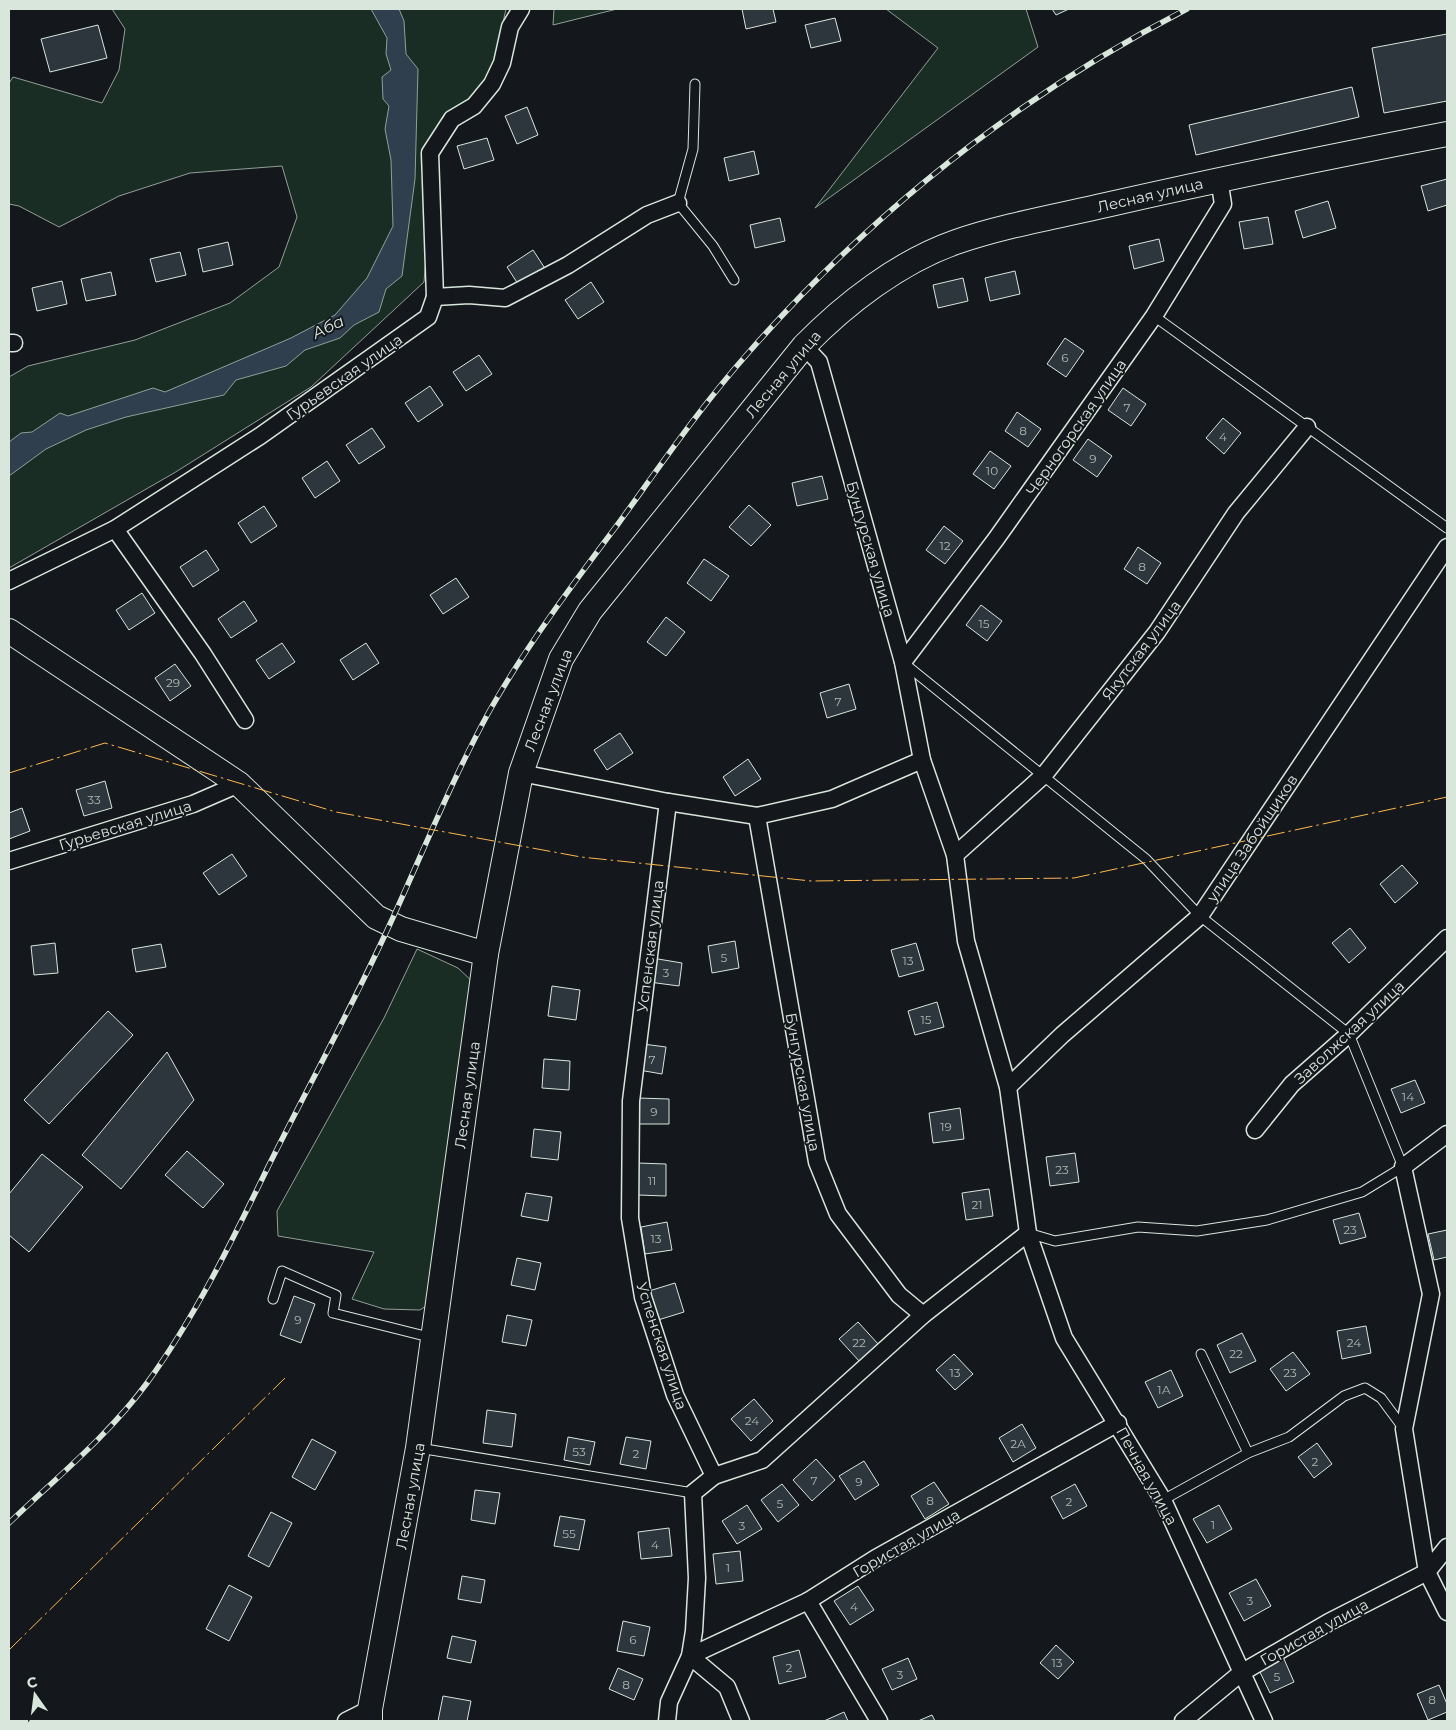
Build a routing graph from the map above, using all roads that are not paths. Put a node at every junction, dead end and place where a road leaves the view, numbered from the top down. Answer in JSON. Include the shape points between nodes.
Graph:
{"nodes":[{"id":1,"x":521,"y":9,"type":"edge"},
{"id":2,"x":695,"y":84,"type":"dead end"},
{"id":3,"x":1447,"y":134,"type":"edge"},
{"id":4,"x":1219,"y":179,"type":"junction"},
{"id":5,"x":678,"y":203,"type":"junction"},
{"id":6,"x":734,"y":280,"type":"dead end"},
{"id":7,"x":435,"y":297,"type":"junction"},
{"id":8,"x":1154,"y":316,"type":"junction"},
{"id":9,"x":804,"y":346,"type":"junction"},
{"id":10,"x":1307,"y":426,"type":"junction"},
{"id":11,"x":1447,"y":528,"type":"edge"},
{"id":12,"x":115,"y":529,"type":"junction"},
{"id":13,"x":1447,"y":547,"type":"edge"},
{"id":14,"x":9,"y":581,"type":"edge"},
{"id":15,"x":9,"y":631,"type":"edge"},
{"id":16,"x":903,"y":662,"type":"junction"},
{"id":17,"x":245,"y":720,"type":"dead end"},
{"id":18,"x":922,"y":760,"type":"junction"},
{"id":19,"x":521,"y":772,"type":"junction"},
{"id":20,"x":1044,"y":775,"type":"junction"},
{"id":21,"x":240,"y":784,"type":"junction"},
{"id":22,"x":668,"y":802,"type":"junction"},
{"id":23,"x":757,"y":816,"type":"junction"},
{"id":24,"x":955,"y":855,"type":"junction"},
{"id":25,"x":9,"y":860,"type":"edge"},
{"id":26,"x":1200,"y":916,"type":"junction"},
{"id":27,"x":1447,"y":938,"type":"edge"},
{"id":28,"x":486,"y":954,"type":"junction"},
{"id":29,"x":1349,"y":1034,"type":"junction"},
{"id":30,"x":1008,"y":1087,"type":"junction"},
{"id":31,"x":1255,"y":1130,"type":"dead end"},
{"id":32,"x":1447,"y":1134,"type":"edge"},
{"id":33,"x":1403,"y":1167,"type":"junction"},
{"id":34,"x":1028,"y":1234,"type":"junction"},
{"id":35,"x":273,"y":1298,"type":"dead end"},
{"id":36,"x":923,"y":1315,"type":"junction"},
{"id":37,"x":434,"y":1338,"type":"junction"},
{"id":38,"x":1201,"y":1354,"type":"dead end"},
{"id":39,"x":1118,"y":1423,"type":"junction"},
{"id":40,"x":1404,"y":1429,"type":"junction"},
{"id":41,"x":418,"y":1448,"type":"junction"},
{"id":42,"x":1248,"y":1453,"type":"junction"},
{"id":43,"x":714,"y":1476,"type":"junction"},
{"id":44,"x":693,"y":1493,"type":"junction"},
{"id":45,"x":1163,"y":1500,"type":"junction"},
{"id":46,"x":1447,"y":1547,"type":"edge"},
{"id":47,"x":1427,"y":1572,"type":"junction"},
{"id":48,"x":808,"y":1601,"type":"junction"},
{"id":49,"x":1447,"y":1612,"type":"edge"},
{"id":50,"x":690,"y":1656,"type":"junction"},
{"id":51,"x":1241,"y":1673,"type":"junction"},
{"id":52,"x":370,"y":1715,"type":"edge"},
{"id":53,"x":346,"y":1721,"type":"edge"},
{"id":54,"x":667,"y":1721,"type":"edge"},
{"id":55,"x":741,"y":1721,"type":"edge"},
{"id":56,"x":879,"y":1721,"type":"edge"},
{"id":57,"x":1183,"y":1721,"type":"edge"},
{"id":58,"x":1264,"y":1721,"type":"edge"}],
"edges":[{"from":1,"to":7,"type":"street","via":[[510,27],[502,62],[492,84],[474,106],[452,119],[430,153]]},
{"from":2,"to":5,"type":"lane","via":[[693,149]]},
{"from":3,"to":4,"type":"main road","name":"Лесная улица"},
{"from":4,"to":8,"type":"street","name":"Черногорская улица","via":[[1223,204]]},
{"from":4,"to":9,"type":"main road","name":"Лесная улица","via":[[955,242],[896,271],[832,317]]},
{"from":5,"to":6,"type":"lane","via":[[713,246]]},
{"from":5,"to":7,"type":"street","via":[[647,214],[568,265],[505,298]]},
{"from":7,"to":12,"type":"street","name":"Гурьевская улица","via":[[428,317],[260,436]]},
{"from":8,"to":10,"type":"lane"},
{"from":8,"to":16,"type":"street","name":"Черногорская улица","via":[[996,539]]},
{"from":9,"to":16,"type":"street","name":"Бунгурская улица","via":[[819,362]]},
{"from":9,"to":19,"type":"main road","name":"Лесная улица","via":[[590,611],[561,659]]},
{"from":10,"to":11,"type":"lane"},
{"from":10,"to":20,"type":"street","name":"Якутская улица","via":[[1236,513],[1157,632]]},
{"from":12,"to":14,"type":"street","name":"Гурьевская улица"},
{"from":12,"to":17,"type":"street"},
{"from":13,"to":26,"type":"street","name":"улица Забойщиков"},
{"from":15,"to":21,"type":"main road"},
{"from":16,"to":18,"type":"street","name":"Бунгурская улица"},
{"from":16,"to":20,"type":"lane"},
{"from":18,"to":23,"type":"street","via":[[832,799]]},
{"from":18,"to":24,"type":"street","name":"Бунгурская улица"},
{"from":19,"to":22,"type":"street"},
{"from":19,"to":28,"type":"main road","name":"Лесная улица"},
{"from":20,"to":24,"type":"street","name":"Якутская улица"},
{"from":20,"to":26,"type":"lane","via":[[1146,859]]},
{"from":21,"to":25,"type":"street","name":"Гурьевская улица","via":[[193,804]]},
{"from":21,"to":28,"type":"main road","via":[[376,917],[401,929]]},
{"from":22,"to":23,"type":"street"},
{"from":22,"to":43,"type":"street","name":"Успенская улица","via":[[632,1101],[630,1218],[643,1296],[675,1395]]},
{"from":23,"to":36,"type":"street","name":"Бунгурская улица","via":[[817,1162],[838,1214],[899,1295]]},
{"from":24,"to":30,"type":"street","name":"Бунгурская улица","via":[[966,941]]},
{"from":26,"to":29,"type":"lane"},
{"from":26,"to":30,"type":"street","name":"улица Забойщиков","via":[[1062,1035]]},
{"from":27,"to":29,"type":"street","name":"Заволжская улица"},
{"from":28,"to":37,"type":"main road","name":"Лесная улица"},
{"from":29,"to":31,"type":"street","name":"Заволжская улица","via":[[1292,1084]]},
{"from":29,"to":33,"type":"lane"},
{"from":30,"to":34,"type":"street","name":"Бунгурская улица"},
{"from":32,"to":33,"type":"street"},
{"from":33,"to":34,"type":"lane","via":[[1362,1192],[1267,1220],[1197,1231],[1138,1227],[1055,1241]]},
{"from":33,"to":40,"type":"street","via":[[1431,1294]]},
{"from":34,"to":36,"type":"street"},
{"from":34,"to":39,"type":"street","name":"Печная улица","via":[[1064,1338]]},
{"from":35,"to":37,"type":"lane","via":[[282,1271],[336,1295],[333,1314]]},
{"from":36,"to":43,"type":"street","via":[[762,1460]]},
{"from":37,"to":41,"type":"main road","name":"Лесная улица"},
{"from":38,"to":42,"type":"lane"},
{"from":39,"to":45,"type":"street","name":"Печная улица"},
{"from":39,"to":48,"type":"street","name":"Гористая улица","via":[[876,1558]]},
{"from":40,"to":42,"type":"lane","via":[[1381,1398],[1365,1388],[1344,1396],[1289,1437]]},
{"from":40,"to":47,"type":"street"},
{"from":41,"to":44,"type":"lane"},
{"from":41,"to":52,"type":"main road","name":"Лесная улица"},
{"from":42,"to":45,"type":"lane"},
{"from":43,"to":44,"type":"street"},
{"from":44,"to":50,"type":"street","via":[[697,1578]]},
{"from":45,"to":51,"type":"street","name":"Печная улица"},
{"from":46,"to":47,"type":"street","name":"Гористая улица"},
{"from":47,"to":49,"type":"street"},
{"from":47,"to":51,"type":"street","name":"Гористая улица","via":[[1329,1622]]},
{"from":48,"to":50,"type":"street","name":"Гористая улица"},
{"from":48,"to":56,"type":"street"},
{"from":50,"to":54,"type":"street","via":[[669,1702]]},
{"from":50,"to":55,"type":"street","via":[[727,1687]]},
{"from":51,"to":57,"type":"street","name":"Гористая улица"},
{"from":51,"to":58,"type":"street","name":"Печная улица"},
{"from":52,"to":53,"type":"street"}]}
